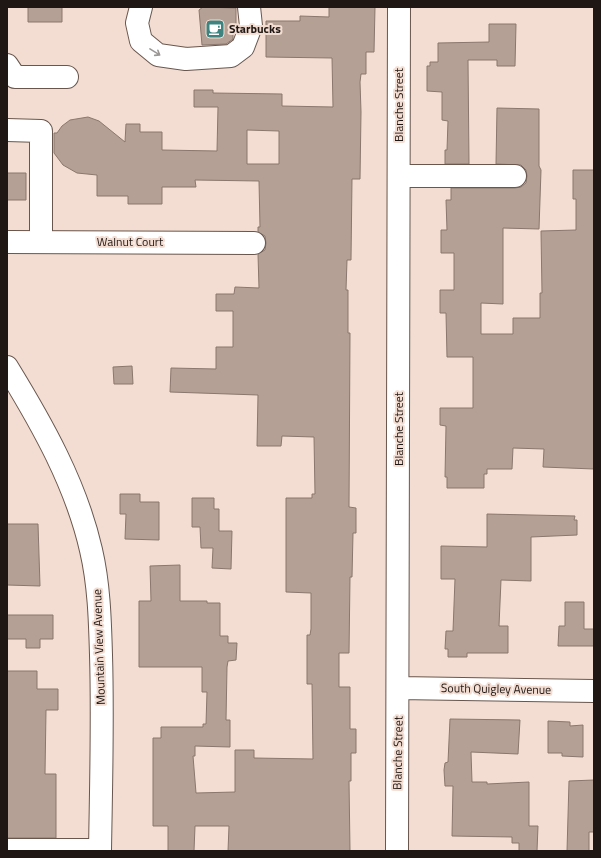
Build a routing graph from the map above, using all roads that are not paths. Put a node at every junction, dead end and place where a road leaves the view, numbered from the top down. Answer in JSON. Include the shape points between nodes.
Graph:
{"nodes":[{"id":1,"x":141,"y":7,"type":"edge"},
{"id":2,"x":248,"y":7,"type":"edge"},
{"id":3,"x":399,"y":7,"type":"edge"},
{"id":4,"x":7,"y":65,"type":"edge"},
{"id":5,"x":67,"y":77,"type":"dead end"},
{"id":6,"x":7,"y":130,"type":"edge"},
{"id":7,"x":399,"y":176,"type":"junction"},
{"id":8,"x":515,"y":176,"type":"dead end"},
{"id":9,"x":7,"y":242,"type":"edge"},
{"id":10,"x":41,"y":242,"type":"junction"},
{"id":11,"x":254,"y":243,"type":"dead end"},
{"id":12,"x":7,"y":367,"type":"edge"},
{"id":13,"x":399,"y":688,"type":"junction"},
{"id":14,"x":594,"y":691,"type":"edge"},
{"id":15,"x":7,"y":850,"type":"edge"},
{"id":16,"x":100,"y":851,"type":"edge"},
{"id":17,"x":397,"y":851,"type":"edge"}],
"edges":[{"from":1,"to":2,"type":"street","one_way":true,"via":[[137,23],[141,41],[158,55],[186,59],[231,56],[243,47],[251,26]]},
{"from":3,"to":7,"type":"street","name":"Blanche Street"},
{"from":4,"to":5,"type":"street","via":[[15,77]]},
{"from":6,"to":10,"type":"street","via":[[41,131]]},
{"from":7,"to":8,"type":"street"},
{"from":7,"to":13,"type":"street","name":"Blanche Street"},
{"from":9,"to":10,"type":"street","name":"Walnut Court"},
{"from":10,"to":11,"type":"street","name":"Walnut Court"},
{"from":12,"to":16,"type":"street","name":"Mountain View Avenue","via":[[50,442],[75,498],[91,550],[99,602],[102,687]]},
{"from":13,"to":14,"type":"street","name":"South Quigley Avenue"},
{"from":13,"to":17,"type":"street","name":"Blanche Street"},
{"from":15,"to":16,"type":"street"}]}
